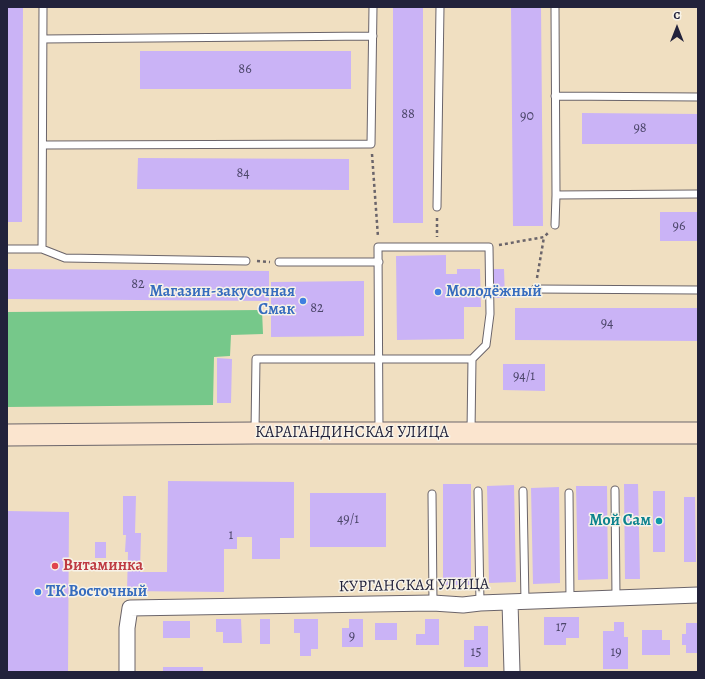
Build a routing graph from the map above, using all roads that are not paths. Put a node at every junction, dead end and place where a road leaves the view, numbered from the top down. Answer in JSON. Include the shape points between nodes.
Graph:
{"nodes":[{"id":1,"x":43,"y":7,"type":"edge"},
{"id":2,"x":373,"y":7,"type":"edge"},
{"id":3,"x":440,"y":7,"type":"edge"},
{"id":4,"x":555,"y":7,"type":"edge"},
{"id":5,"x":373,"y":36,"type":"junction"},
{"id":6,"x":43,"y":39,"type":"junction"},
{"id":7,"x":555,"y":96,"type":"junction"},
{"id":8,"x":698,"y":97,"type":"edge"},
{"id":9,"x":43,"y":145,"type":"junction"},
{"id":10,"x":698,"y":194,"type":"edge"},
{"id":11,"x":556,"y":195,"type":"junction"},
{"id":12,"x":437,"y":207,"type":"road end"},
{"id":13,"x":555,"y":225,"type":"road end"},
{"id":14,"x":7,"y":249,"type":"edge"},
{"id":15,"x":42,"y":249,"type":"junction"},
{"id":16,"x":246,"y":261,"type":"road end"},
{"id":17,"x":279,"y":262,"type":"road end"},
{"id":18,"x":379,"y":262,"type":"junction"},
{"id":19,"x":535,"y":289,"type":"road end"},
{"id":20,"x":698,"y":290,"type":"edge"},
{"id":21,"x":378,"y":359,"type":"junction"},
{"id":22,"x":472,"y":359,"type":"junction"},
{"id":23,"x":255,"y":433,"type":"junction"},
{"id":24,"x":379,"y":433,"type":"junction"},
{"id":25,"x":471,"y":433,"type":"junction"},
{"id":26,"x":698,"y":433,"type":"edge"},
{"id":27,"x":7,"y":435,"type":"edge"},
{"id":28,"x":615,"y":490,"type":"dead end"},
{"id":29,"x":478,"y":491,"type":"dead end"},
{"id":30,"x":523,"y":491,"type":"dead end"},
{"id":31,"x":568,"y":493,"type":"dead end"},
{"id":32,"x":432,"y":494,"type":"dead end"},
{"id":33,"x":698,"y":595,"type":"edge"},
{"id":34,"x":616,"y":598,"type":"junction"},
{"id":35,"x":570,"y":600,"type":"junction"},
{"id":36,"x":518,"y":602,"type":"junction"},
{"id":37,"x":432,"y":603,"type":"junction"},
{"id":38,"x":480,"y":603,"type":"junction"},
{"id":39,"x":127,"y":672,"type":"edge"},
{"id":40,"x":512,"y":672,"type":"edge"}],
"edges":[{"from":1,"to":6,"type":"lane"},
{"from":2,"to":5,"type":"lane"},
{"from":3,"to":12,"type":"lane"},
{"from":4,"to":7,"type":"lane"},
{"from":5,"to":6,"type":"lane"},
{"from":5,"to":9,"type":"lane","via":[[371,144]]},
{"from":6,"to":9,"type":"lane"},
{"from":7,"to":8,"type":"lane"},
{"from":7,"to":11,"type":"lane"},
{"from":9,"to":15,"type":"lane"},
{"from":10,"to":11,"type":"lane"},
{"from":11,"to":13,"type":"lane"},
{"from":14,"to":15,"type":"lane"},
{"from":15,"to":16,"type":"lane","via":[[65,258]]},
{"from":17,"to":18,"type":"lane"},
{"from":18,"to":21,"type":"lane"},
{"from":18,"to":22,"type":"lane","via":[[378,247],[489,247],[490,314],[486,345]]},
{"from":19,"to":20,"type":"lane"},
{"from":21,"to":22,"type":"lane"},
{"from":21,"to":23,"type":"lane","via":[[256,359]]},
{"from":21,"to":24,"type":"lane"},
{"from":22,"to":25,"type":"lane"},
{"from":23,"to":24,"type":"main road","name":"КАРАГАНДИНСКАЯ УЛИЦА"},
{"from":23,"to":27,"type":"main road","name":"КАРАГАНДИНСКАЯ УЛИЦА"},
{"from":24,"to":25,"type":"main road","name":"КАРАГАНДИНСКАЯ УЛИЦА"},
{"from":25,"to":26,"type":"main road","name":"КАРАГАНДИНСКАЯ УЛИЦА"},
{"from":28,"to":34,"type":"lane"},
{"from":29,"to":38,"type":"lane"},
{"from":30,"to":36,"type":"lane"},
{"from":31,"to":35,"type":"lane"},
{"from":32,"to":37,"type":"lane"},
{"from":33,"to":34,"type":"street","name":"КУРГАНСКАЯ УЛИЦА"},
{"from":34,"to":35,"type":"street","name":"КУРГАНСКАЯ УЛИЦА"},
{"from":35,"to":36,"type":"street","name":"КУРГАНСКАЯ УЛИЦА"},
{"from":36,"to":38,"type":"street","name":"КУРГАНСКАЯ УЛИЦА"},
{"from":36,"to":40,"type":"street"},
{"from":37,"to":38,"type":"street","name":"КУРГАНСКАЯ УЛИЦА"},
{"from":37,"to":39,"type":"street","name":"КУРГАНСКАЯ УЛИЦА","via":[[130,608],[127,628]]}]}
